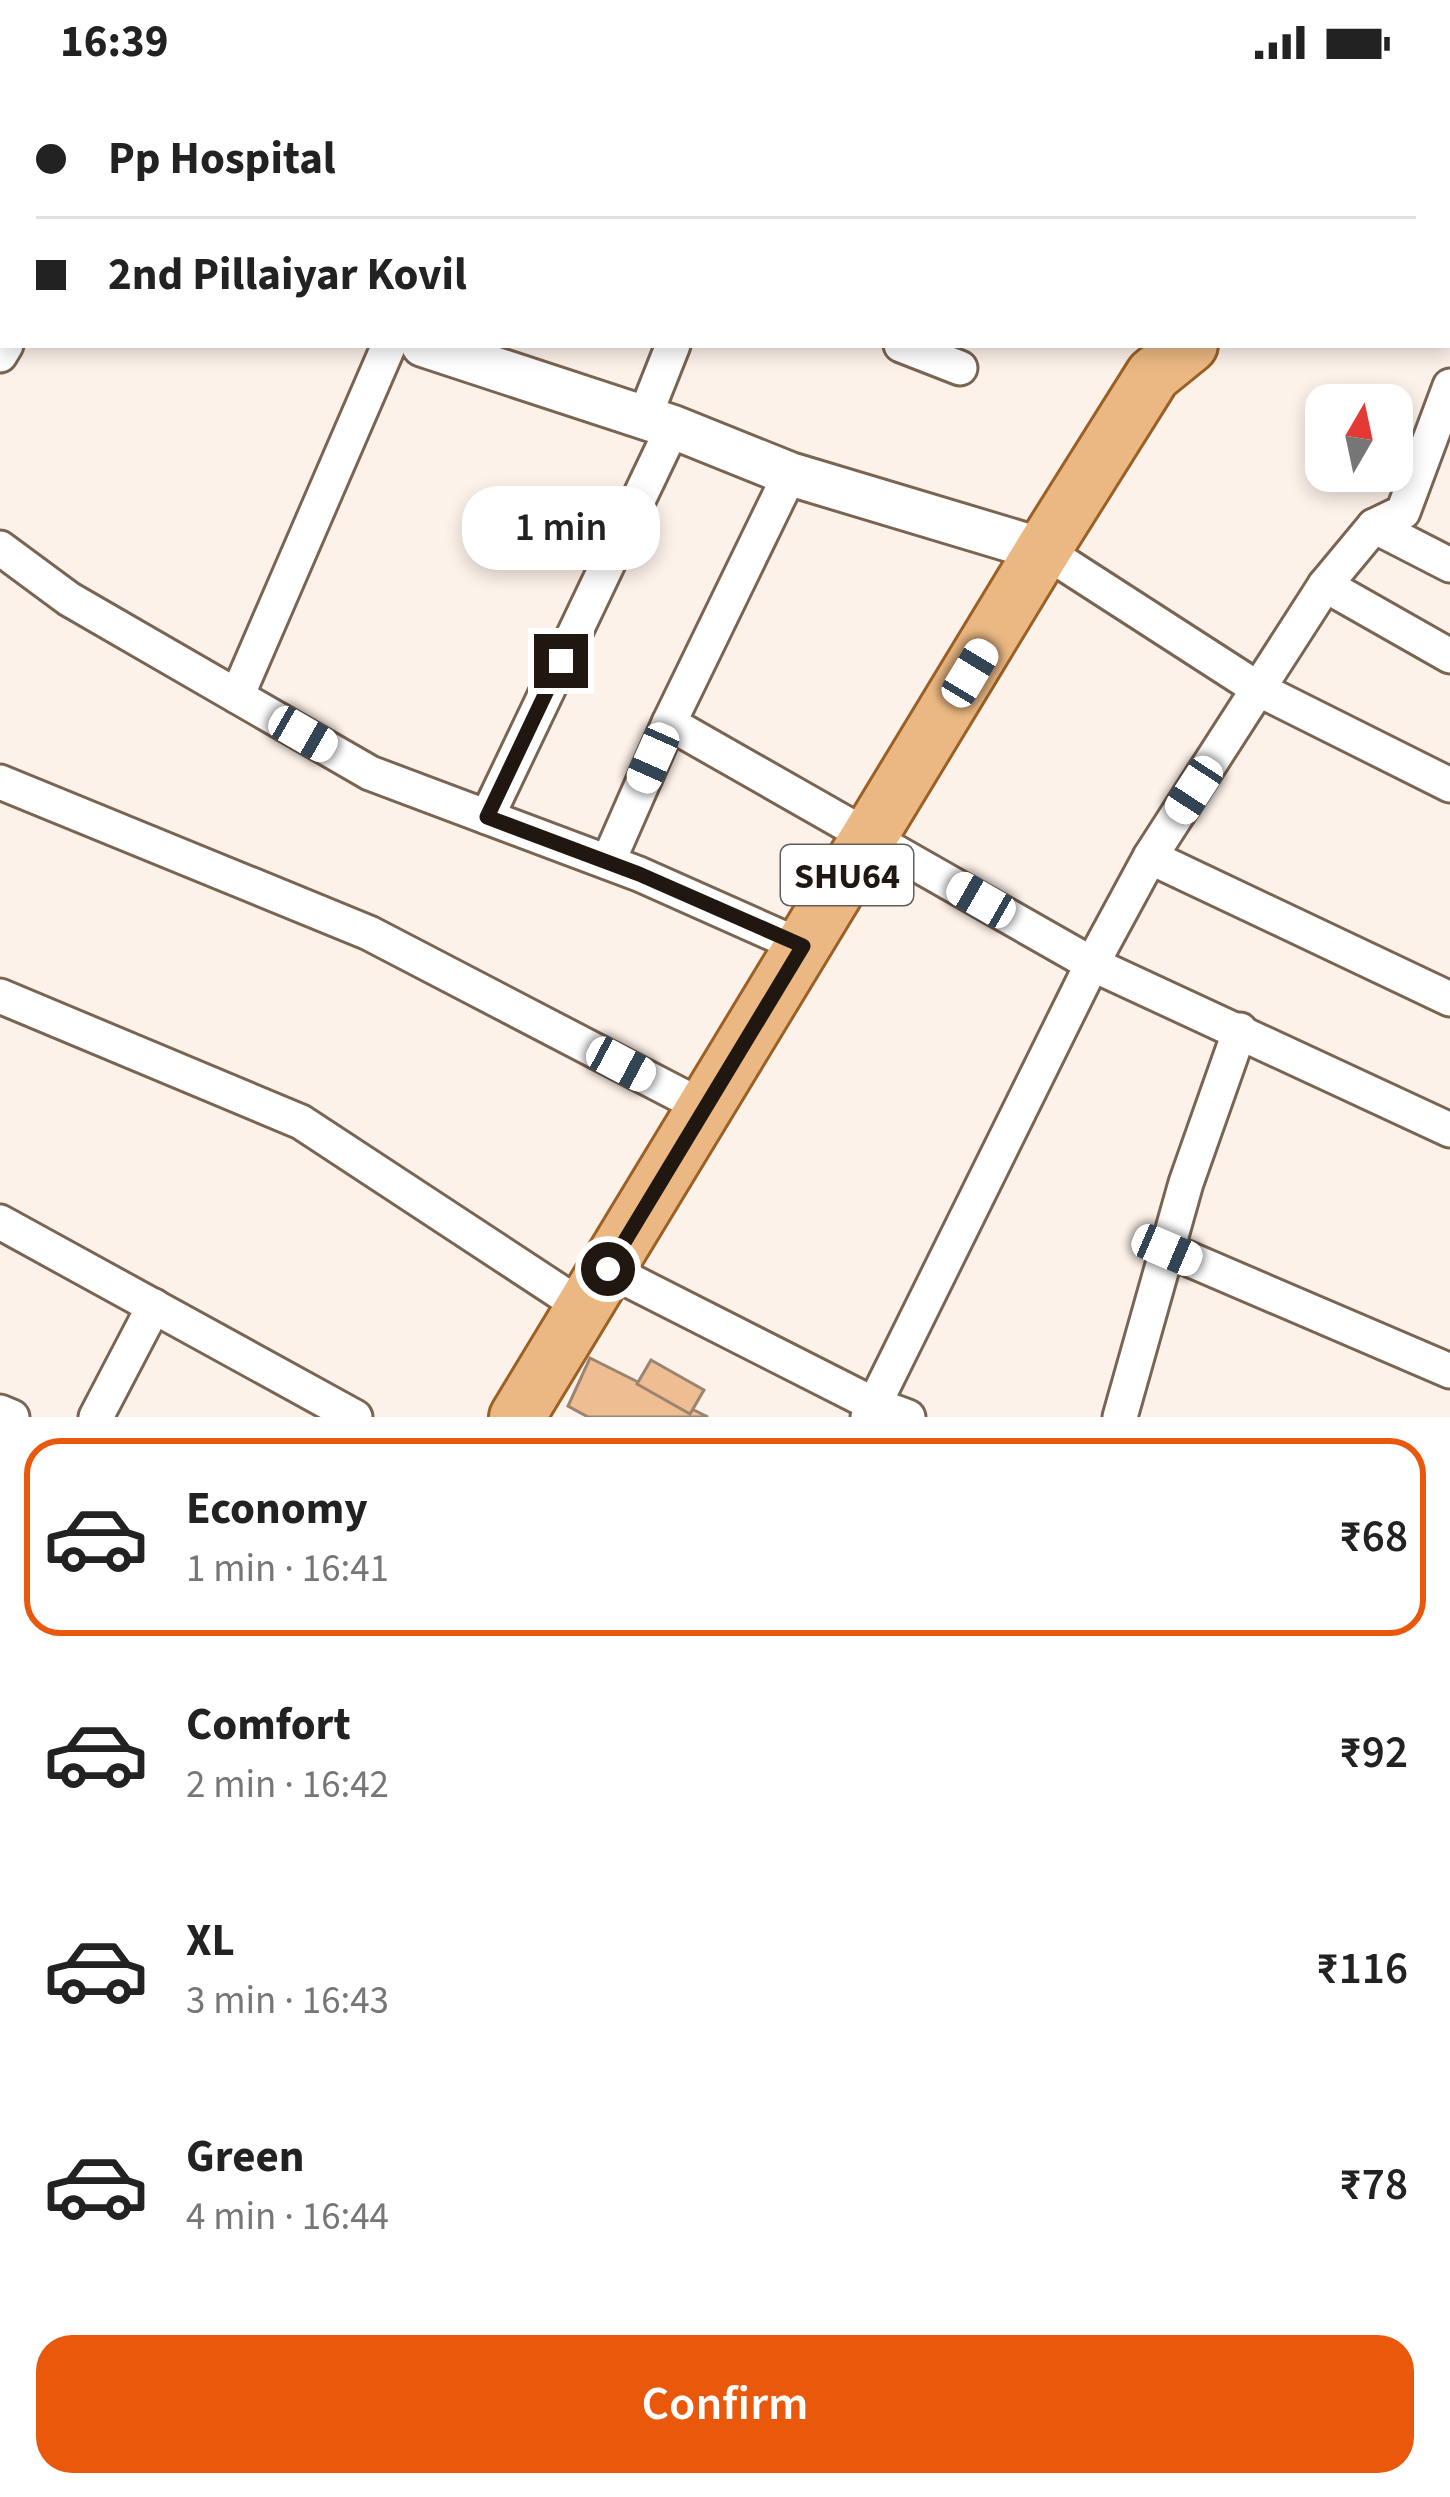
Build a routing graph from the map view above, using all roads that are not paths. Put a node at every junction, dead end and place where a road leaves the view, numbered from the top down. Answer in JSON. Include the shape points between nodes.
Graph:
{"nodes":[{"id":1,"x":388,"y":348,"type":"edge"},
{"id":2,"x":432,"y":348,"type":"edge"},
{"id":3,"x":672,"y":348,"type":"edge"},
{"id":4,"x":909,"y":348,"type":"edge"},
{"id":5,"x":1186,"y":348,"type":"edge"},
{"id":6,"x":960,"y":368,"type":"dead end"},
{"id":7,"x":1449,"y":391,"type":"edge"},
{"id":8,"x":659,"y":423,"type":"junction"},
{"id":9,"x":790,"y":474,"type":"junction"},
{"id":10,"x":1374,"y":526,"type":"junction"},
{"id":11,"x":0,"y":548,"type":"edge"},
{"id":12,"x":1043,"y":550,"type":"junction"},
{"id":13,"x":1450,"y":565,"type":"edge"},
{"id":14,"x":1325,"y":585,"type":"junction"},
{"id":15,"x":1450,"y":656,"type":"edge"},
{"id":16,"x":1260,"y":690,"type":"junction"},
{"id":17,"x":236,"y":696,"type":"junction"},
{"id":18,"x":668,"y":723,"type":"junction"},
{"id":19,"x":0,"y":782,"type":"edge"},
{"id":20,"x":1450,"y":785,"type":"edge"},
{"id":21,"x":487,"y":817,"type":"junction"},
{"id":22,"x":871,"y":836,"type":"junction"},
{"id":23,"x":1150,"y":856,"type":"junction"},
{"id":24,"x":608,"y":862,"type":"junction"},
{"id":25,"x":803,"y":946,"type":"junction"},
{"id":26,"x":1092,"y":964,"type":"junction"},
{"id":27,"x":0,"y":996,"type":"edge"},
{"id":28,"x":1450,"y":998,"type":"edge"},
{"id":29,"x":1240,"y":1030,"type":"junction"},
{"id":30,"x":705,"y":1108,"type":"junction"},
{"id":31,"x":1450,"y":1130,"type":"edge"},
{"id":32,"x":0,"y":1222,"type":"edge"},
{"id":33,"x":1165,"y":1249,"type":"junction"},
{"id":34,"x":596,"y":1288,"type":"junction"},
{"id":35,"x":154,"y":1306,"type":"junction"},
{"id":36,"x":1450,"y":1371,"type":"edge"},
{"id":37,"x":870,"y":1410,"type":"edge"},
{"id":38,"x":0,"y":1412,"type":"edge"},
{"id":39,"x":12,"y":1417,"type":"edge"},
{"id":40,"x":96,"y":1417,"type":"edge"},
{"id":41,"x":355,"y":1417,"type":"edge"},
{"id":42,"x":517,"y":1417,"type":"edge"},
{"id":43,"x":908,"y":1417,"type":"edge"},
{"id":44,"x":1120,"y":1417,"type":"edge"}],
"edges":[{"from":1,"to":17,"type":"street"},
{"from":2,"to":8,"type":"street"},
{"from":3,"to":8,"type":"street"},
{"from":4,"to":6,"type":"street"},
{"from":5,"to":12,"type":"main road","number":"SHU64","via":[[1154,375]]},
{"from":7,"to":10,"type":"street","via":[[1402,512]]},
{"from":8,"to":9,"type":"street"},
{"from":8,"to":21,"type":"street"},
{"from":9,"to":12,"type":"street"},
{"from":9,"to":18,"type":"street"},
{"from":10,"to":13,"type":"street"},
{"from":10,"to":14,"type":"street"},
{"from":11,"to":17,"type":"street","via":[[69,599]]},
{"from":12,"to":16,"type":"street"},
{"from":12,"to":22,"type":"main road","number":"SHU64"},
{"from":14,"to":15,"type":"street"},
{"from":14,"to":16,"type":"street"},
{"from":16,"to":20,"type":"street"},
{"from":16,"to":23,"type":"street"},
{"from":17,"to":21,"type":"street","via":[[370,773]]},
{"from":18,"to":22,"type":"street"},
{"from":18,"to":24,"type":"street"},
{"from":19,"to":30,"type":"street","via":[[369,933]]},
{"from":21,"to":24,"type":"street"},
{"from":22,"to":25,"type":"main road","number":"SHU64"},
{"from":22,"to":26,"type":"street"},
{"from":23,"to":26,"type":"street"},
{"from":23,"to":28,"type":"street"},
{"from":24,"to":25,"type":"street"},
{"from":25,"to":30,"type":"main road","number":"SHU64"},
{"from":26,"to":29,"type":"street"},
{"from":26,"to":37,"type":"street"},
{"from":27,"to":34,"type":"street","via":[[301,1122]]},
{"from":29,"to":31,"type":"street"},
{"from":29,"to":33,"type":"street"},
{"from":30,"to":34,"type":"main road","number":"SHU64"},
{"from":32,"to":35,"type":"street"},
{"from":33,"to":36,"type":"street"},
{"from":33,"to":44,"type":"street"},
{"from":34,"to":37,"type":"street"},
{"from":34,"to":42,"type":"main road","number":"SHU64"},
{"from":35,"to":40,"type":"street"},
{"from":35,"to":41,"type":"street"},
{"from":37,"to":43,"type":"street"},
{"from":38,"to":39,"type":"street"}]}
